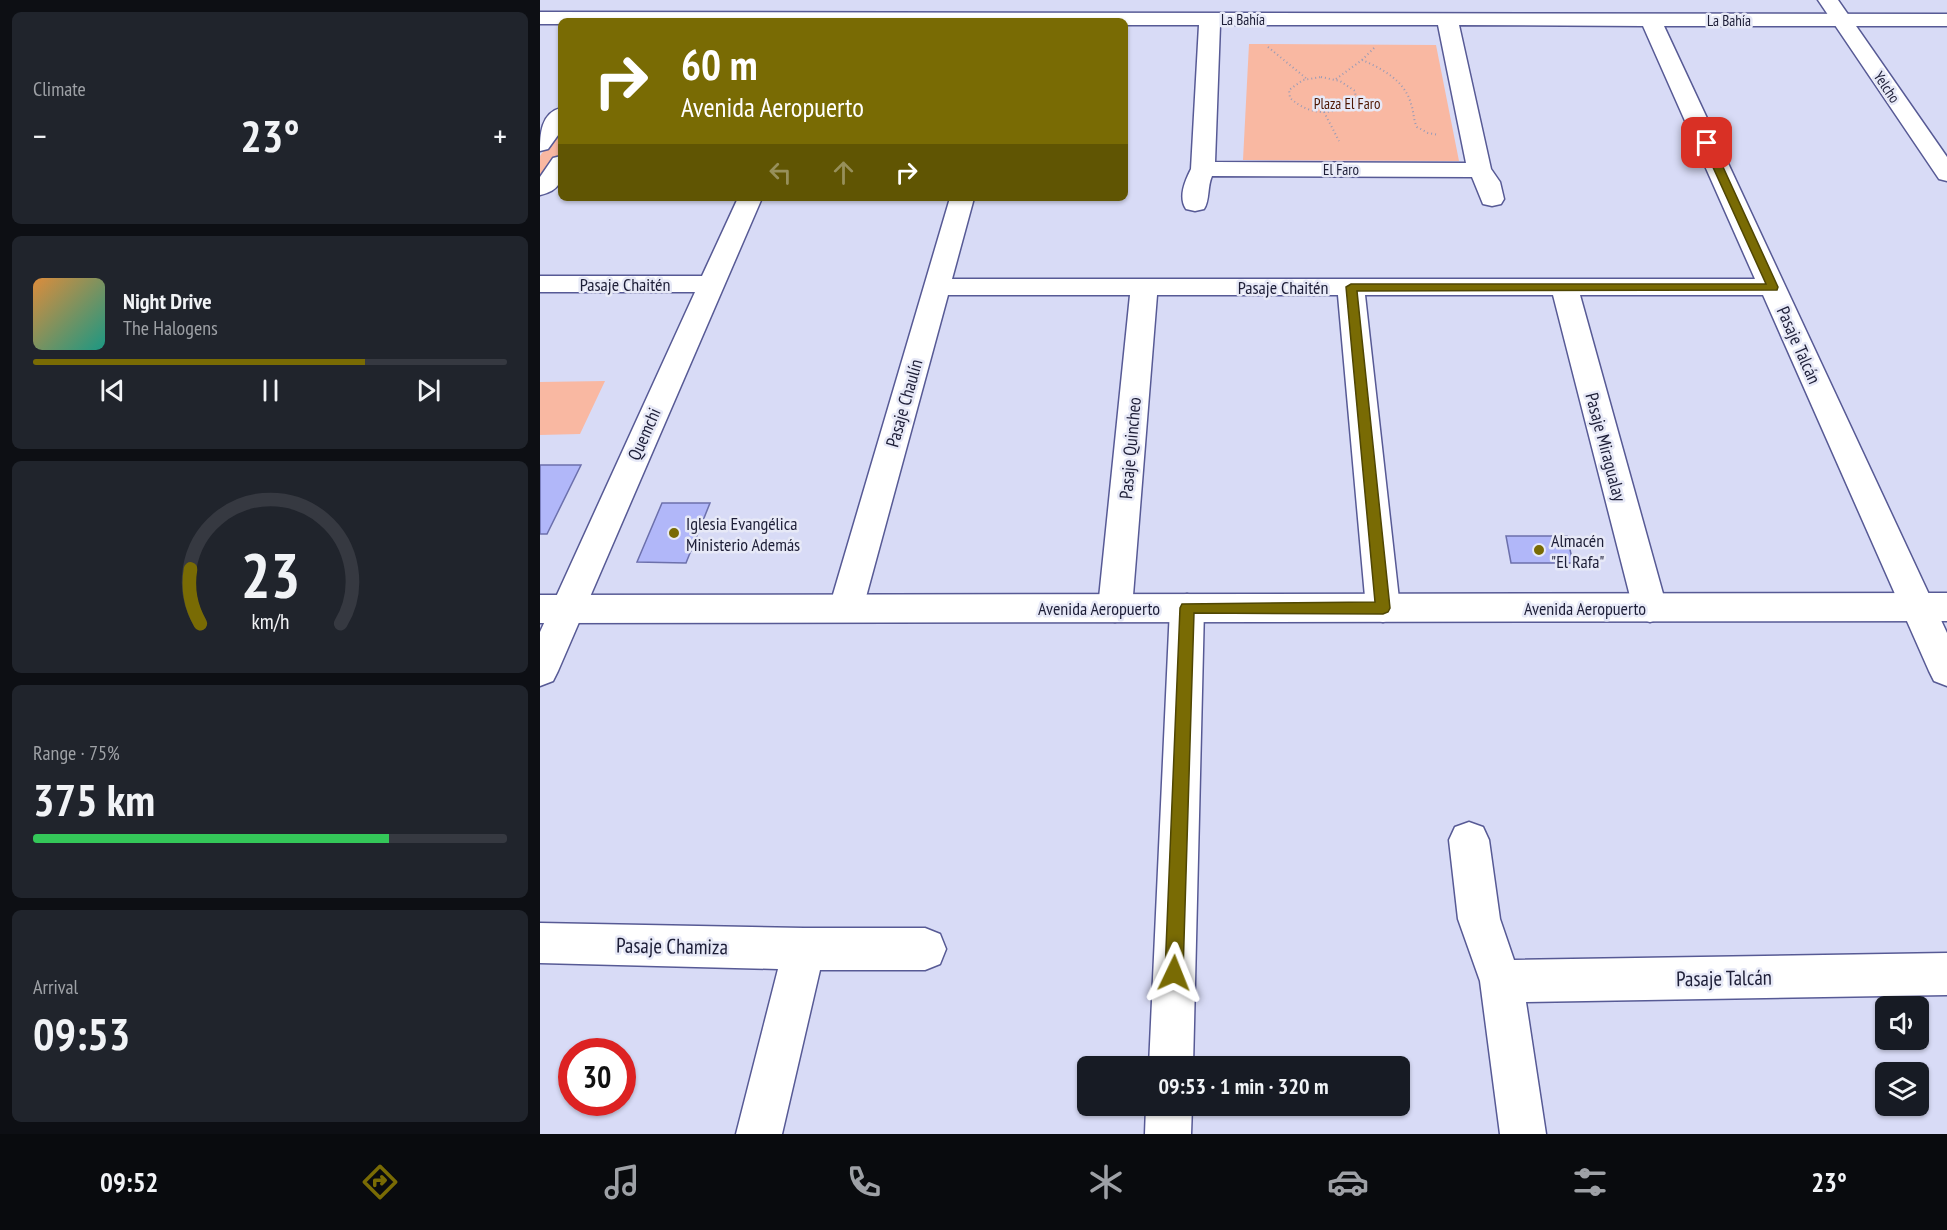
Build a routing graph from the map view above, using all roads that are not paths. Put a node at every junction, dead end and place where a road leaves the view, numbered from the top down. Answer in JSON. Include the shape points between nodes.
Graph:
{"nodes":[{"id":1,"x":843,"y":0,"type":"edge"},
{"id":2,"x":1828,"y":0,"type":"edge"},
{"id":3,"x":1274,"y":10,"type":"edge"},
{"id":4,"x":540,"y":18,"type":"edge"},
{"id":5,"x":558,"y":18,"type":"edge"},
{"id":6,"x":834,"y":18,"type":"edge"},
{"id":7,"x":1128,"y":19,"type":"edge"},
{"id":8,"x":1210,"y":19,"type":"junction"},
{"id":9,"x":1447,"y":20,"type":"junction"},
{"id":10,"x":1651,"y":20,"type":"junction"},
{"id":11,"x":1841,"y":20,"type":"junction"},
{"id":12,"x":1947,"y":20,"type":"edge"},
{"id":13,"x":558,"y":119,"type":"edge"},
{"id":14,"x":540,"y":144,"type":"edge"},
{"id":15,"x":558,"y":168,"type":"edge"},
{"id":16,"x":1203,"y":169,"type":"junction"},
{"id":17,"x":1479,"y":170,"type":"junction"},
{"id":18,"x":1947,"y":174,"type":"edge"},
{"id":19,"x":540,"y":188,"type":"edge"},
{"id":20,"x":1492,"y":200,"type":"dead end"},
{"id":21,"x":749,"y":201,"type":"edge"},
{"id":22,"x":961,"y":201,"type":"edge"},
{"id":23,"x":1195,"y":204,"type":"dead end"},
{"id":24,"x":540,"y":284,"type":"edge"},
{"id":25,"x":711,"y":284,"type":"junction"},
{"id":26,"x":937,"y":287,"type":"junction"},
{"id":27,"x":1144,"y":287,"type":"junction"},
{"id":28,"x":1351,"y":287,"type":"junction"},
{"id":29,"x":1563,"y":287,"type":"junction"},
{"id":30,"x":1773,"y":287,"type":"junction"},
{"id":31,"x":1933,"y":607,"type":"edge"},
{"id":32,"x":846,"y":608,"type":"junction"},
{"id":33,"x":1115,"y":608,"type":"junction"},
{"id":34,"x":1187,"y":608,"type":"junction"},
{"id":35,"x":1383,"y":608,"type":"junction"},
{"id":36,"x":1650,"y":608,"type":"junction"},
{"id":37,"x":553,"y":609,"type":"edge"},
{"id":38,"x":540,"y":670,"type":"edge"},
{"id":39,"x":1947,"y":671,"type":"edge"},
{"id":40,"x":1468,"y":840,"type":"dead end"},
{"id":41,"x":540,"y":943,"type":"edge"},
{"id":42,"x":804,"y":949,"type":"junction"},
{"id":43,"x":925,"y":949,"type":"dead end"},
{"id":44,"x":1947,"y":974,"type":"edge"},
{"id":45,"x":1501,"y":981,"type":"junction"},
{"id":46,"x":1170,"y":1056,"type":"edge"},
{"id":47,"x":1169,"y":1116,"type":"edge"},
{"id":48,"x":759,"y":1134,"type":"edge"},
{"id":49,"x":1168,"y":1134,"type":"edge"},
{"id":50,"x":1523,"y":1134,"type":"edge"}],
"edges":[{"from":1,"to":6,"type":"street"},
{"from":2,"to":11,"type":"street","name":"Yelcho"},
{"from":3,"to":8,"type":"street","name":"La Bahía","via":[[1234,19]]},
{"from":3,"to":9,"type":"street","name":"La Bahía"},
{"from":4,"to":5,"type":"street","name":"La Bahía"},
{"from":7,"to":8,"type":"street","name":"La Bahía"},
{"from":8,"to":16,"type":"street"},
{"from":9,"to":10,"type":"street","name":"La Bahía"},
{"from":9,"to":17,"type":"street"},
{"from":10,"to":11,"type":"street","name":"La Bahía"},
{"from":10,"to":30,"type":"street","name":"Pasaje Talcán"},
{"from":11,"to":12,"type":"street","name":"La Bahía"},
{"from":11,"to":18,"type":"street","name":"Yelcho"},
{"from":13,"to":14,"type":"street"},
{"from":15,"to":19,"type":"street"},
{"from":16,"to":17,"type":"street","name":"El Faro"},
{"from":16,"to":23,"type":"street","via":[[1196,184]]},
{"from":17,"to":20,"type":"street","via":[[1488,182]]},
{"from":21,"to":25,"type":"street","name":"Quemchi"},
{"from":22,"to":26,"type":"street","name":"Pasaje Chaulín"},
{"from":24,"to":25,"type":"street","name":"Pasaje Chaitén"},
{"from":25,"to":37,"type":"street","name":"Quemchi"},
{"from":26,"to":27,"type":"street","name":"Pasaje Chaitén"},
{"from":26,"to":32,"type":"street","name":"Pasaje Chaulín"},
{"from":27,"to":28,"type":"street","name":"Pasaje Chaitén"},
{"from":27,"to":33,"type":"street","name":"Pasaje Quincheo"},
{"from":28,"to":29,"type":"street","name":"Pasaje Chaitén"},
{"from":28,"to":35,"type":"street"},
{"from":29,"to":30,"type":"street","name":"Pasaje Chaitén"},
{"from":29,"to":36,"type":"street","name":"Pasaje Miragualay"},
{"from":30,"to":31,"type":"street","name":"Pasaje Talcán"},
{"from":31,"to":36,"type":"street","name":"Avenida Aeropuerto"},
{"from":31,"to":39,"type":"street","name":"Pasaje Talcán"},
{"from":32,"to":33,"type":"street","name":"Avenida Aeropuerto"},
{"from":32,"to":37,"type":"street","name":"Avenida Aeropuerto"},
{"from":33,"to":34,"type":"street","name":"Avenida Aeropuerto"},
{"from":34,"to":35,"type":"street","name":"Avenida Aeropuerto"},
{"from":34,"to":46,"type":"street"},
{"from":35,"to":36,"type":"street","name":"Avenida Aeropuerto"},
{"from":37,"to":38,"type":"street","name":"Quemchi"},
{"from":40,"to":45,"type":"street","via":[[1479,919]]},
{"from":41,"to":42,"type":"street","name":"Pasaje Chamiza"},
{"from":42,"to":43,"type":"street","name":"Pasaje Chamiza"},
{"from":42,"to":48,"type":"street"},
{"from":44,"to":45,"type":"street","name":"Pasaje Talcán"},
{"from":45,"to":50,"type":"street"},
{"from":47,"to":49,"type":"street"}]}
